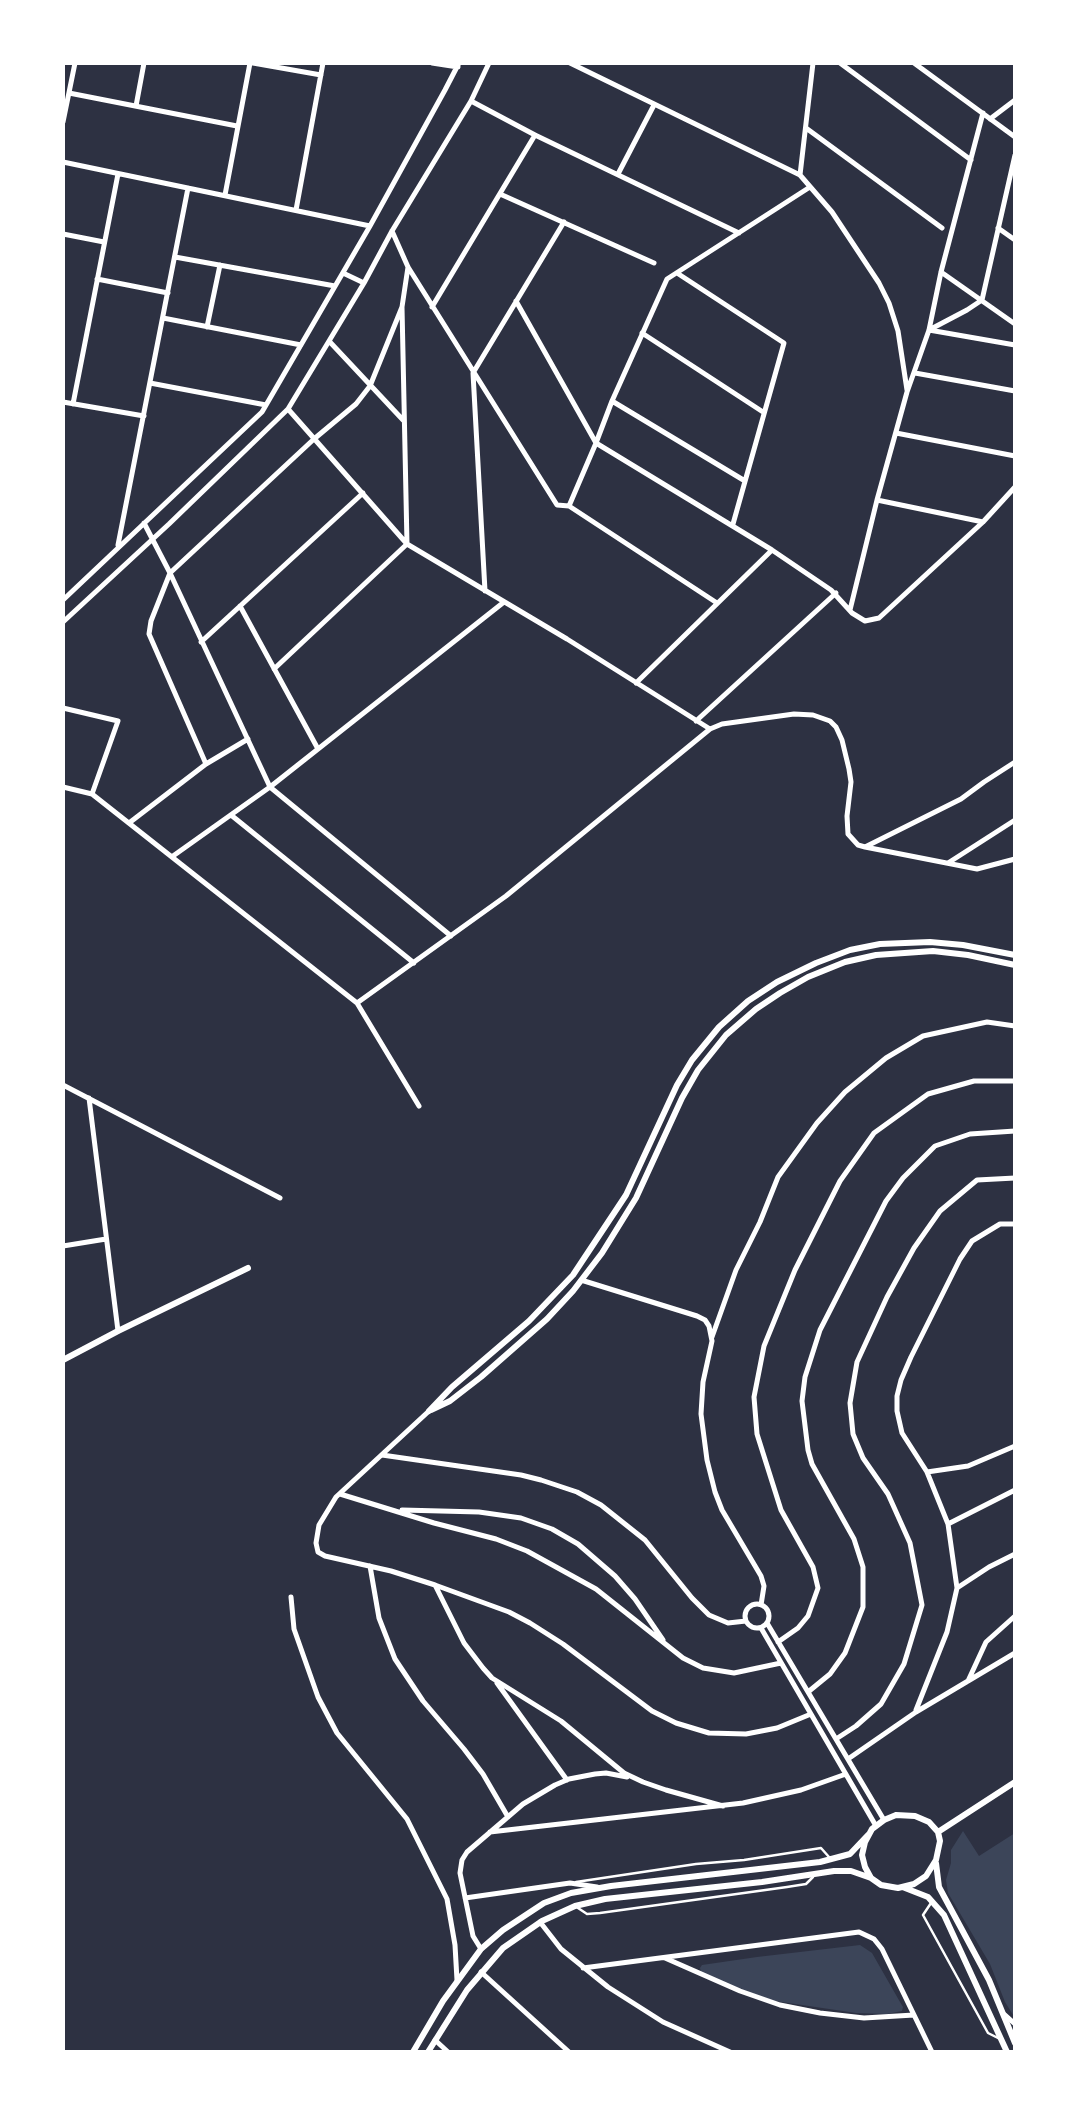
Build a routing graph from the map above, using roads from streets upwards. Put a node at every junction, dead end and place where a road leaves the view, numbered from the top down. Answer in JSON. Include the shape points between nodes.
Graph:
{"nodes":[{"id":1,"x":75,"y":63,"type":"edge"},
{"id":2,"x":144,"y":63,"type":"edge"},
{"id":3,"x":252,"y":63,"type":"edge"},
{"id":4,"x":323,"y":63,"type":"edge"},
{"id":5,"x":432,"y":63,"type":"edge"},
{"id":6,"x":489,"y":63,"type":"edge"},
{"id":7,"x":570,"y":63,"type":"edge"},
{"id":8,"x":813,"y":63,"type":"edge"},
{"id":9,"x":840,"y":63,"type":"edge"},
{"id":10,"x":914,"y":63,"type":"edge"},
{"id":11,"x":458,"y":65,"type":"edge"},
{"id":12,"x":321,"y":75,"type":"junction"},
{"id":13,"x":69,"y":93,"type":"junction"},
{"id":14,"x":1015,"y":100,"type":"edge"},
{"id":15,"x":471,"y":101,"type":"junction"},
{"id":16,"x":654,"y":105,"type":"junction"},
{"id":17,"x":136,"y":106,"type":"junction"},
{"id":18,"x":983,"y":113,"type":"junction"},
{"id":19,"x":990,"y":119,"type":"junction"},
{"id":20,"x":63,"y":122,"type":"edge"},
{"id":21,"x":237,"y":126,"type":"junction"},
{"id":22,"x":806,"y":128,"type":"junction"},
{"id":23,"x":535,"y":135,"type":"junction"},
{"id":24,"x":1015,"y":136,"type":"edge"},
{"id":25,"x":1015,"y":156,"type":"edge"},
{"id":26,"x":971,"y":160,"type":"junction"},
{"id":27,"x":63,"y":162,"type":"edge"},
{"id":28,"x":118,"y":174,"type":"junction"},
{"id":29,"x":618,"y":174,"type":"junction"},
{"id":30,"x":800,"y":175,"type":"junction"},
{"id":31,"x":810,"y":187,"type":"junction"},
{"id":32,"x":188,"y":188,"type":"junction"},
{"id":33,"x":500,"y":194,"type":"junction"},
{"id":34,"x":225,"y":195,"type":"junction"},
{"id":35,"x":296,"y":210,"type":"junction"},
{"id":36,"x":564,"y":222,"type":"junction"},
{"id":37,"x":370,"y":226,"type":"junction"},
{"id":38,"x":942,"y":228,"type":"dead end"},
{"id":39,"x":998,"y":228,"type":"junction"},
{"id":40,"x":392,"y":232,"type":"junction"},
{"id":41,"x":739,"y":233,"type":"junction"},
{"id":42,"x":63,"y":234,"type":"edge"},
{"id":43,"x":1015,"y":240,"type":"edge"},
{"id":44,"x":104,"y":242,"type":"junction"},
{"id":45,"x":175,"y":257,"type":"junction"},
{"id":46,"x":654,"y":264,"type":"dead end"},
{"id":47,"x":220,"y":265,"type":"junction"},
{"id":48,"x":408,"y":267,"type":"junction"},
{"id":49,"x":343,"y":272,"type":"junction"},
{"id":50,"x":941,"y":272,"type":"junction"},
{"id":51,"x":677,"y":273,"type":"junction"},
{"id":52,"x":97,"y":279,"type":"junction"},
{"id":53,"x":363,"y":283,"type":"junction"},
{"id":54,"x":335,"y":286,"type":"junction"},
{"id":55,"x":168,"y":293,"type":"junction"},
{"id":56,"x":982,"y":300,"type":"junction"},
{"id":57,"x":516,"y":301,"type":"junction"},
{"id":58,"x":402,"y":307,"type":"junction"},
{"id":59,"x":432,"y":307,"type":"junction"},
{"id":60,"x":163,"y":318,"type":"junction"},
{"id":61,"x":1015,"y":324,"type":"edge"},
{"id":62,"x":207,"y":327,"type":"junction"},
{"id":63,"x":929,"y":330,"type":"junction"},
{"id":64,"x":642,"y":333,"type":"junction"},
{"id":65,"x":329,"y":341,"type":"junction"},
{"id":66,"x":301,"y":345,"type":"junction"},
{"id":67,"x":1015,"y":345,"type":"edge"},
{"id":68,"x":473,"y":373,"type":"junction"},
{"id":69,"x":915,"y":373,"type":"junction"},
{"id":70,"x":150,"y":383,"type":"junction"},
{"id":71,"x":370,"y":386,"type":"junction"},
{"id":72,"x":1015,"y":391,"type":"edge"},
{"id":73,"x":907,"y":392,"type":"junction"},
{"id":74,"x":612,"y":401,"type":"junction"},
{"id":75,"x":64,"y":403,"type":"edge"},
{"id":76,"x":73,"y":404,"type":"junction"},
{"id":77,"x":265,"y":405,"type":"junction"},
{"id":78,"x":288,"y":409,"type":"junction"},
{"id":79,"x":763,"y":412,"type":"junction"},
{"id":80,"x":144,"y":416,"type":"junction"},
{"id":81,"x":404,"y":422,"type":"junction"},
{"id":82,"x":895,"y":433,"type":"junction"},
{"id":83,"x":314,"y":439,"type":"junction"},
{"id":84,"x":596,"y":443,"type":"junction"},
{"id":85,"x":1015,"y":456,"type":"edge"},
{"id":86,"x":745,"y":481,"type":"junction"},
{"id":87,"x":1015,"y":487,"type":"edge"},
{"id":88,"x":363,"y":493,"type":"junction"},
{"id":89,"x":877,"y":500,"type":"junction"},
{"id":90,"x":569,"y":506,"type":"junction"},
{"id":91,"x":983,"y":522,"type":"junction"},
{"id":92,"x":144,"y":523,"type":"junction"},
{"id":93,"x":733,"y":524,"type":"junction"},
{"id":94,"x":153,"y":539,"type":"junction"},
{"id":95,"x":407,"y":544,"type":"junction"},
{"id":96,"x":118,"y":547,"type":"junction"},
{"id":97,"x":772,"y":550,"type":"junction"},
{"id":98,"x":170,"y":573,"type":"junction"},
{"id":99,"x":485,"y":591,"type":"junction"},
{"id":100,"x":836,"y":593,"type":"junction"},
{"id":101,"x":66,"y":594,"type":"edge"},
{"id":102,"x":63,"y":600,"type":"edge"},
{"id":103,"x":504,"y":602,"type":"junction"},
{"id":104,"x":717,"y":603,"type":"junction"},
{"id":105,"x":240,"y":606,"type":"junction"},
{"id":106,"x":850,"y":610,"type":"junction"},
{"id":107,"x":63,"y":622,"type":"edge"},
{"id":108,"x":201,"y":642,"type":"junction"},
{"id":109,"x":274,"y":669,"type":"junction"},
{"id":110,"x":636,"y":683,"type":"junction"},
{"id":111,"x":63,"y":708,"type":"edge"},
{"id":112,"x":696,"y":721,"type":"junction"},
{"id":113,"x":710,"y":729,"type":"junction"},
{"id":114,"x":248,"y":739,"type":"junction"},
{"id":115,"x":318,"y":749,"type":"junction"},
{"id":116,"x":1015,"y":762,"type":"edge"},
{"id":117,"x":206,"y":764,"type":"junction"},
{"id":118,"x":63,"y":786,"type":"edge"},
{"id":119,"x":270,"y":787,"type":"junction"},
{"id":120,"x":92,"y":794,"type":"junction"},
{"id":121,"x":231,"y":815,"type":"junction"},
{"id":122,"x":1015,"y":820,"type":"edge"},
{"id":123,"x":129,"y":823,"type":"junction"},
{"id":124,"x":865,"y":847,"type":"junction"},
{"id":125,"x":173,"y":856,"type":"junction"},
{"id":126,"x":1015,"y":859,"type":"edge"},
{"id":127,"x":948,"y":863,"type":"junction"},
{"id":128,"x":451,"y":936,"type":"junction"},
{"id":129,"x":1015,"y":956,"type":"edge"},
{"id":130,"x":414,"y":963,"type":"junction"},
{"id":131,"x":1015,"y":965,"type":"edge"},
{"id":132,"x":357,"y":1003,"type":"junction"},
{"id":133,"x":1015,"y":1026,"type":"edge"},
{"id":134,"x":1015,"y":1081,"type":"edge"},
{"id":135,"x":63,"y":1085,"type":"edge"},
{"id":136,"x":89,"y":1098,"type":"junction"},
{"id":137,"x":419,"y":1106,"type":"dead end"},
{"id":138,"x":1015,"y":1131,"type":"edge"},
{"id":139,"x":1015,"y":1178,"type":"edge"},
{"id":140,"x":279,"y":1198,"type":"dead end"},
{"id":141,"x":1015,"y":1224,"type":"edge"},
{"id":142,"x":106,"y":1239,"type":"junction"},
{"id":143,"x":63,"y":1246,"type":"edge"},
{"id":144,"x":248,"y":1268,"type":"dead end"},
{"id":145,"x":573,"y":1275,"type":"junction"},
{"id":146,"x":582,"y":1280,"type":"junction"},
{"id":147,"x":118,"y":1331,"type":"junction"},
{"id":148,"x":712,"y":1337,"type":"junction"},
{"id":149,"x":63,"y":1360,"type":"edge"},
{"id":150,"x":429,"y":1411,"type":"junction"},
{"id":151,"x":1015,"y":1446,"type":"edge"},
{"id":152,"x":382,"y":1455,"type":"junction"},
{"id":153,"x":928,"y":1472,"type":"junction"},
{"id":154,"x":1015,"y":1490,"type":"edge"},
{"id":155,"x":340,"y":1494,"type":"junction"},
{"id":156,"x":393,"y":1510,"type":"junction"},
{"id":157,"x":948,"y":1524,"type":"junction"},
{"id":158,"x":1015,"y":1554,"type":"edge"},
{"id":159,"x":370,"y":1566,"type":"junction"},
{"id":160,"x":435,"y":1585,"type":"junction"},
{"id":161,"x":957,"y":1588,"type":"junction"},
{"id":162,"x":291,"y":1597,"type":"dead end"},
{"id":163,"x":761,"y":1605,"type":"junction"},
{"id":164,"x":1015,"y":1616,"type":"edge"},
{"id":165,"x":746,"y":1621,"type":"junction"},
{"id":166,"x":767,"y":1623,"type":"junction"},
{"id":167,"x":761,"y":1628,"type":"junction"},
{"id":168,"x":778,"y":1642,"type":"junction"},
{"id":169,"x":667,"y":1646,"type":"junction"},
{"id":170,"x":1015,"y":1653,"type":"edge"},
{"id":171,"x":781,"y":1663,"type":"junction"},
{"id":172,"x":492,"y":1678,"type":"junction"},
{"id":173,"x":968,"y":1681,"type":"junction"},
{"id":174,"x":808,"y":1692,"type":"junction"},
{"id":175,"x":916,"y":1712,"type":"junction"},
{"id":176,"x":811,"y":1714,"type":"junction"},
{"id":177,"x":836,"y":1739,"type":"junction"},
{"id":178,"x":848,"y":1759,"type":"junction"},
{"id":179,"x":846,"y":1774,"type":"junction"},
{"id":180,"x":634,"y":1778,"type":"junction"},
{"id":181,"x":567,"y":1780,"type":"junction"},
{"id":182,"x":1015,"y":1782,"type":"edge"},
{"id":183,"x":723,"y":1805,"type":"junction"},
{"id":184,"x":508,"y":1817,"type":"junction"},
{"id":185,"x":884,"y":1820,"type":"junction"},
{"id":186,"x":876,"y":1826,"type":"junction"},
{"id":187,"x":490,"y":1832,"type":"junction"},
{"id":188,"x":937,"y":1832,"type":"junction"},
{"id":189,"x":868,"y":1835,"type":"junction"},
{"id":190,"x":936,"y":1860,"type":"junction"},
{"id":191,"x":871,"y":1878,"type":"junction"},
{"id":192,"x":600,"y":1888,"type":"junction"},
{"id":193,"x":904,"y":1888,"type":"junction"},
{"id":194,"x":465,"y":1898,"type":"junction"},
{"id":195,"x":540,"y":1922,"type":"junction"},
{"id":196,"x":481,"y":1949,"type":"junction"},
{"id":197,"x":664,"y":1957,"type":"junction"},
{"id":198,"x":491,"y":1959,"type":"junction"},
{"id":199,"x":583,"y":1968,"type":"junction"},
{"id":200,"x":481,"y":1972,"type":"junction"},
{"id":201,"x":457,"y":1980,"type":"junction"},
{"id":202,"x":914,"y":2015,"type":"junction"},
{"id":203,"x":1005,"y":2015,"type":"junction"},
{"id":204,"x":1015,"y":2024,"type":"edge"},
{"id":205,"x":435,"y":2040,"type":"junction"},
{"id":206,"x":1015,"y":2043,"type":"edge"},
{"id":207,"x":413,"y":2052,"type":"edge"},
{"id":208,"x":428,"y":2052,"type":"edge"},
{"id":209,"x":448,"y":2052,"type":"edge"},
{"id":210,"x":569,"y":2052,"type":"edge"},
{"id":211,"x":730,"y":2052,"type":"edge"},
{"id":212,"x":932,"y":2052,"type":"edge"},
{"id":213,"x":1007,"y":2052,"type":"edge"}],
"edges":[{"from":1,"to":13,"type":"street"},
{"from":2,"to":17,"type":"street"},
{"from":3,"to":12,"type":"street"},
{"from":3,"to":21,"type":"street"},
{"from":4,"to":12,"type":"street"},
{"from":5,"to":11,"type":"street"},
{"from":6,"to":15,"type":"street"},
{"from":7,"to":16,"type":"street"},
{"from":8,"to":22,"type":"street"},
{"from":9,"to":26,"type":"street"},
{"from":10,"to":18,"type":"street"},
{"from":11,"to":37,"type":"street"},
{"from":12,"to":35,"type":"street"},
{"from":13,"to":17,"type":"street"},
{"from":13,"to":20,"type":"street"},
{"from":14,"to":19,"type":"street"},
{"from":15,"to":23,"type":"street"},
{"from":15,"to":40,"type":"street"},
{"from":16,"to":29,"type":"street"},
{"from":16,"to":30,"type":"street"},
{"from":17,"to":21,"type":"street"},
{"from":18,"to":19,"type":"street"},
{"from":18,"to":26,"type":"street"},
{"from":19,"to":24,"type":"street"},
{"from":21,"to":34,"type":"street"},
{"from":22,"to":30,"type":"street"},
{"from":22,"to":38,"type":"street"},
{"from":23,"to":29,"type":"street"},
{"from":23,"to":33,"type":"street"},
{"from":25,"to":39,"type":"street"},
{"from":26,"to":50,"type":"street"},
{"from":27,"to":28,"type":"street"},
{"from":28,"to":32,"type":"street"},
{"from":28,"to":44,"type":"street"},
{"from":29,"to":41,"type":"street"},
{"from":30,"to":31,"type":"street"},
{"from":31,"to":41,"type":"street"},
{"from":31,"to":73,"type":"street","via":[[867,263],[889,303]]},
{"from":32,"to":34,"type":"street"},
{"from":32,"to":45,"type":"street"},
{"from":33,"to":36,"type":"street"},
{"from":33,"to":59,"type":"street"},
{"from":34,"to":35,"type":"street"},
{"from":35,"to":37,"type":"street"},
{"from":36,"to":46,"type":"street"},
{"from":36,"to":57,"type":"street"},
{"from":37,"to":49,"type":"street"},
{"from":39,"to":43,"type":"street"},
{"from":39,"to":56,"type":"street"},
{"from":40,"to":48,"type":"street"},
{"from":40,"to":53,"type":"street"},
{"from":41,"to":51,"type":"street"},
{"from":42,"to":44,"type":"street"},
{"from":44,"to":52,"type":"street"},
{"from":45,"to":47,"type":"street"},
{"from":45,"to":55,"type":"street"},
{"from":47,"to":54,"type":"street"},
{"from":47,"to":62,"type":"street"},
{"from":48,"to":58,"type":"street"},
{"from":48,"to":59,"type":"street"},
{"from":49,"to":53,"type":"street"},
{"from":49,"to":54,"type":"street"},
{"from":50,"to":56,"type":"street"},
{"from":50,"to":63,"type":"street"},
{"from":51,"to":64,"type":"street","via":[[667,279]]},
{"from":51,"to":79,"type":"street","via":[[784,343]]},
{"from":52,"to":55,"type":"street"},
{"from":52,"to":76,"type":"street"},
{"from":53,"to":65,"type":"street"},
{"from":54,"to":66,"type":"street"},
{"from":55,"to":60,"type":"street"},
{"from":56,"to":61,"type":"street"},
{"from":56,"to":63,"type":"street"},
{"from":57,"to":68,"type":"street"},
{"from":57,"to":84,"type":"street"},
{"from":58,"to":71,"type":"street"},
{"from":58,"to":81,"type":"street"},
{"from":59,"to":68,"type":"street"},
{"from":60,"to":62,"type":"street"},
{"from":60,"to":70,"type":"street"},
{"from":62,"to":66,"type":"street"},
{"from":63,"to":67,"type":"street"},
{"from":63,"to":69,"type":"street"},
{"from":64,"to":74,"type":"street"},
{"from":64,"to":79,"type":"street"},
{"from":65,"to":71,"type":"street"},
{"from":65,"to":78,"type":"street"},
{"from":66,"to":77,"type":"street"},
{"from":68,"to":90,"type":"street","via":[[556,505]]},
{"from":68,"to":99,"type":"street"},
{"from":69,"to":72,"type":"street"},
{"from":69,"to":73,"type":"street"},
{"from":70,"to":77,"type":"street"},
{"from":70,"to":80,"type":"street"},
{"from":71,"to":81,"type":"street"},
{"from":71,"to":83,"type":"street"},
{"from":73,"to":82,"type":"street"},
{"from":74,"to":84,"type":"street"},
{"from":74,"to":86,"type":"street"},
{"from":75,"to":76,"type":"street"},
{"from":76,"to":80,"type":"street"},
{"from":77,"to":92,"type":"street"},
{"from":78,"to":83,"type":"street"},
{"from":78,"to":94,"type":"street"},
{"from":79,"to":86,"type":"street"},
{"from":80,"to":96,"type":"street"},
{"from":81,"to":95,"type":"street"},
{"from":82,"to":85,"type":"street"},
{"from":82,"to":89,"type":"street"},
{"from":83,"to":88,"type":"street"},
{"from":83,"to":98,"type":"street"},
{"from":84,"to":90,"type":"street"},
{"from":84,"to":93,"type":"street"},
{"from":86,"to":93,"type":"street"},
{"from":87,"to":91,"type":"street"},
{"from":88,"to":95,"type":"street"},
{"from":88,"to":105,"type":"street"},
{"from":89,"to":91,"type":"street"},
{"from":89,"to":106,"type":"street"},
{"from":90,"to":104,"type":"street"},
{"from":91,"to":106,"type":"street","via":[[879,618],[864,621]]},
{"from":92,"to":94,"type":"street"},
{"from":92,"to":96,"type":"street"},
{"from":93,"to":97,"type":"street"},
{"from":94,"to":98,"type":"street"},
{"from":94,"to":107,"type":"street"},
{"from":95,"to":99,"type":"street"},
{"from":95,"to":109,"type":"street"},
{"from":96,"to":101,"type":"street"},
{"from":97,"to":100,"type":"street"},
{"from":97,"to":104,"type":"street"},
{"from":98,"to":108,"type":"street"},
{"from":98,"to":117,"type":"street","via":[[149,634]]},
{"from":99,"to":103,"type":"street"},
{"from":100,"to":106,"type":"street"},
{"from":100,"to":112,"type":"street"},
{"from":101,"to":102,"type":"street"},
{"from":103,"to":110,"type":"street"},
{"from":103,"to":115,"type":"street"},
{"from":104,"to":110,"type":"street"},
{"from":105,"to":108,"type":"street"},
{"from":105,"to":109,"type":"street"},
{"from":108,"to":114,"type":"street"},
{"from":109,"to":115,"type":"street"},
{"from":110,"to":112,"type":"street"},
{"from":111,"to":120,"type":"street","via":[[118,721]]},
{"from":112,"to":113,"type":"street"},
{"from":113,"to":124,"type":"street","via":[[794,714],[830,722],[842,740],[849,769],[848,834]]},
{"from":113,"to":128,"type":"street"},
{"from":114,"to":117,"type":"street"},
{"from":114,"to":119,"type":"street"},
{"from":115,"to":119,"type":"street"},
{"from":116,"to":124,"type":"street","via":[[961,799]]},
{"from":117,"to":123,"type":"street"},
{"from":118,"to":120,"type":"street"},
{"from":119,"to":121,"type":"street"},
{"from":119,"to":128,"type":"street"},
{"from":120,"to":123,"type":"street"},
{"from":121,"to":125,"type":"street"},
{"from":121,"to":130,"type":"street"},
{"from":122,"to":127,"type":"street"},
{"from":123,"to":125,"type":"street"},
{"from":124,"to":127,"type":"street"},
{"from":125,"to":132,"type":"street"},
{"from":126,"to":127,"type":"street","via":[[977,869]]},
{"from":128,"to":130,"type":"street"},
{"from":129,"to":145,"type":"street","via":[[964,945],[880,944],[816,963],[748,1002],[692,1060],[626,1195]]},
{"from":130,"to":132,"type":"street"},
{"from":131,"to":146,"type":"street","via":[[933,951],[876,955],[829,968],[766,1001],[726,1035],[698,1070],[636,1198]]},
{"from":132,"to":137,"type":"street"},
{"from":133,"to":148,"type":"street","via":[[987,1022],[923,1036],[886,1058],[845,1092],[778,1177]]},
{"from":134,"to":168,"type":"street","via":[[974,1080],[928,1094],[874,1133],[840,1181],[795,1270],[764,1346],[754,1397],[757,1434],[780,1510],[813,1567],[818,1588],[808,1616]]},
{"from":135,"to":136,"type":"street"},
{"from":136,"to":140,"type":"street"},
{"from":136,"to":142,"type":"street"},
{"from":138,"to":174,"type":"street","via":[[970,1134],[935,1146],[911,1170],[886,1200],[820,1330],[802,1401],[808,1450],[854,1539],[863,1567],[863,1607],[845,1653],[830,1674]]},
{"from":139,"to":177,"type":"street","via":[[977,1180],[940,1211],[892,1287],[857,1363],[850,1403],[853,1434],[910,1542],[922,1605],[904,1664],[881,1703]]},
{"from":141,"to":153,"type":"street","via":[[1000,1224],[972,1241],[901,1380],[897,1411],[902,1433]]},
{"from":142,"to":143,"type":"street"},
{"from":142,"to":147,"type":"street"},
{"from":144,"to":147,"type":"street"},
{"from":145,"to":146,"type":"street"},
{"from":145,"to":150,"type":"street","via":[[530,1321]]},
{"from":146,"to":148,"type":"street","via":[[697,1316],[707,1322]]},
{"from":146,"to":150,"type":"street","via":[[547,1320],[511,1351],[460,1394]]},
{"from":147,"to":149,"type":"street"},
{"from":148,"to":163,"type":"street","via":[[702,1399],[707,1460],[722,1510],[762,1580]]},
{"from":150,"to":152,"type":"street"},
{"from":151,"to":153,"type":"street","via":[[968,1466]]},
{"from":152,"to":155,"type":"street"},
{"from":152,"to":165,"type":"street","via":[[521,1475],[577,1492],[645,1540],[709,1615],[728,1623]]},
{"from":153,"to":157,"type":"street"},
{"from":154,"to":157,"type":"street"},
{"from":155,"to":156,"type":"street"},
{"from":155,"to":159,"type":"street","via":[[319,1525],[317,1551]]},
{"from":156,"to":169,"type":"street","via":[[527,1551],[596,1589]]},
{"from":156,"to":169,"type":"street","via":[[479,1512],[521,1518],[552,1529],[578,1544],[615,1576]]},
{"from":157,"to":161,"type":"street"},
{"from":158,"to":161,"type":"street"},
{"from":159,"to":160,"type":"street"},
{"from":159,"to":184,"type":"street","via":[[379,1618],[395,1659],[483,1774]]},
{"from":160,"to":172,"type":"street","via":[[464,1643]]},
{"from":160,"to":176,"type":"street","via":[[530,1623],[652,1711],[676,1723],[709,1733],[746,1734]]},
{"from":161,"to":175,"type":"street","via":[[947,1632]]},
{"from":162,"to":201,"type":"street","via":[[294,1629],[318,1697],[337,1733],[407,1819],[447,1899]]},
{"from":163,"to":165,"type":"street","via":[[747,1609]]},
{"from":163,"to":166,"type":"street","via":[[768,1611]]},
{"from":164,"to":173,"type":"street","via":[[986,1642]]},
{"from":165,"to":167,"type":"street"},
{"from":166,"to":167,"type":"street"},
{"from":166,"to":168,"type":"street"},
{"from":167,"to":171,"type":"street"},
{"from":168,"to":174,"type":"street"},
{"from":169,"to":171,"type":"street","via":[[691,1663],[727,1673]]},
{"from":170,"to":173,"type":"street"},
{"from":171,"to":176,"type":"street"},
{"from":172,"to":180,"type":"street","via":[[561,1721]]},
{"from":172,"to":181,"type":"street"},
{"from":173,"to":175,"type":"street"},
{"from":174,"to":177,"type":"street"},
{"from":175,"to":178,"type":"street"},
{"from":176,"to":179,"type":"street"},
{"from":177,"to":178,"type":"street"},
{"from":178,"to":185,"type":"street"},
{"from":179,"to":183,"type":"street","via":[[793,1792]]},
{"from":179,"to":186,"type":"street"},
{"from":180,"to":181,"type":"street","via":[[606,1773]]},
{"from":180,"to":183,"type":"street"},
{"from":181,"to":184,"type":"street","via":[[541,1792]]},
{"from":182,"to":188,"type":"street"},
{"from":183,"to":187,"type":"street"},
{"from":184,"to":187,"type":"street"},
{"from":185,"to":186,"type":"street"},
{"from":185,"to":188,"type":"street","via":[[915,1816]]},
{"from":186,"to":189,"type":"street"},
{"from":187,"to":194,"type":"street","via":[[462,1860]]},
{"from":188,"to":190,"type":"street","via":[[940,1847]]},
{"from":189,"to":191,"type":"street","via":[[863,1861]]},
{"from":189,"to":192,"type":"street","via":[[854,1851],[831,1859]]},
{"from":190,"to":193,"type":"street","via":[[926,1876]]},
{"from":190,"to":203,"type":"street","via":[[939,1887]]},
{"from":191,"to":193,"type":"street","via":[[887,1887]]},
{"from":191,"to":195,"type":"street","via":[[846,1870],[605,1899]]},
{"from":192,"to":194,"type":"street","via":[[570,1883]]},
{"from":192,"to":196,"type":"street","via":[[544,1903]]},
{"from":193,"to":213,"type":"street","via":[[933,1900],[944,1915]]},
{"from":194,"to":196,"type":"street","via":[[473,1936]]},
{"from":195,"to":198,"type":"street"},
{"from":195,"to":199,"type":"street"},
{"from":196,"to":198,"type":"street"},
{"from":196,"to":201,"type":"street"},
{"from":197,"to":199,"type":"street"},
{"from":197,"to":202,"type":"street","via":[[780,2005],[864,2018]]},
{"from":197,"to":202,"type":"street","via":[[859,1932],[882,1949]]},
{"from":198,"to":200,"type":"street"},
{"from":199,"to":211,"type":"street","via":[[663,2022]]},
{"from":200,"to":205,"type":"street"},
{"from":200,"to":210,"type":"street"},
{"from":201,"to":207,"type":"street"},
{"from":202,"to":212,"type":"street"},
{"from":203,"to":204,"type":"street"},
{"from":203,"to":206,"type":"street"},
{"from":205,"to":208,"type":"street"},
{"from":205,"to":209,"type":"street"}]}
